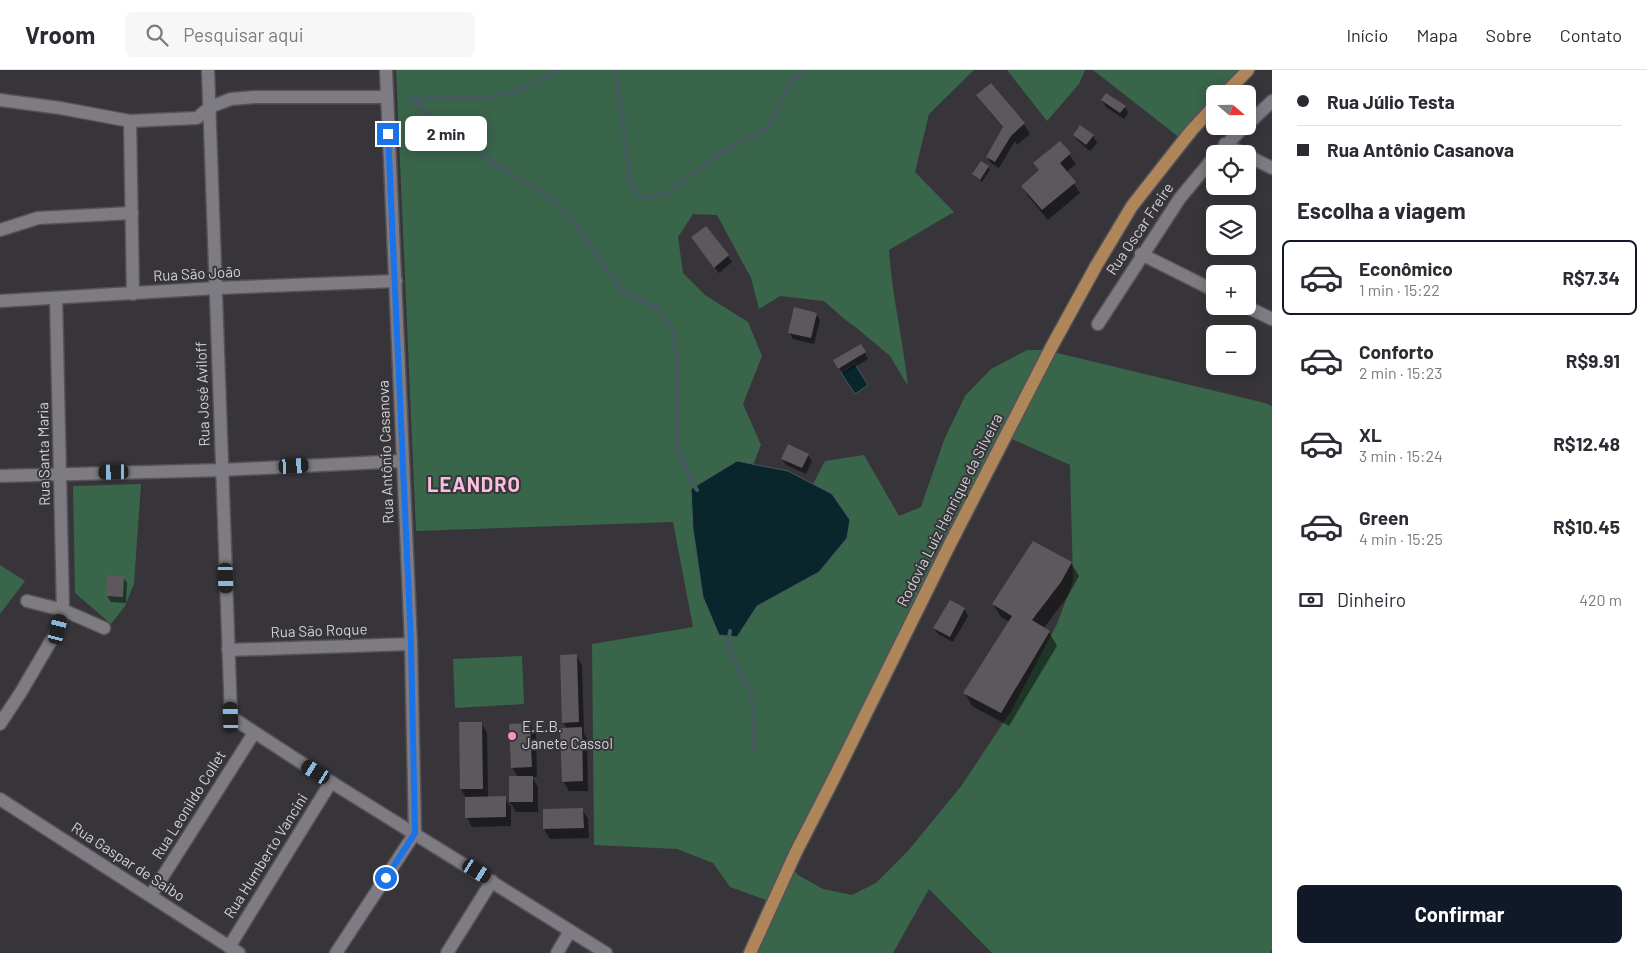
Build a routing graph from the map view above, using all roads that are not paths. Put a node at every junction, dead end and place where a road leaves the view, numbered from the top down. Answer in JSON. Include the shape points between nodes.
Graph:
{"nodes":[{"id":1,"x":208,"y":70,"type":"edge"},
{"id":2,"x":386,"y":70,"type":"edge"},
{"id":3,"x":1248,"y":70,"type":"edge"},
{"id":4,"x":1234,"y":85,"type":"edge"},
{"id":5,"x":386,"y":97,"type":"junction"},
{"id":6,"x":0,"y":100,"type":"edge"},
{"id":7,"x":1272,"y":101,"type":"edge"},
{"id":8,"x":210,"y":107,"type":"junction"},
{"id":9,"x":1206,"y":115,"type":"edge"},
{"id":10,"x":1256,"y":116,"type":"edge"},
{"id":11,"x":130,"y":121,"type":"junction"},
{"id":12,"x":1236,"y":135,"type":"edge"},
{"id":13,"x":1226,"y":145,"type":"edge"},
{"id":14,"x":1256,"y":160,"type":"edge"},
{"id":15,"x":1206,"y":167,"type":"edge"},
{"id":16,"x":1272,"y":168,"type":"edge"},
{"id":17,"x":132,"y":213,"type":"junction"},
{"id":18,"x":0,"y":230,"type":"edge"},
{"id":19,"x":1141,"y":254,"type":"junction"},
{"id":20,"x":396,"y":281,"type":"junction"},
{"id":21,"x":1206,"y":286,"type":"edge"},
{"id":22,"x":217,"y":288,"type":"junction"},
{"id":23,"x":133,"y":294,"type":"junction"},
{"id":24,"x":56,"y":298,"type":"junction"},
{"id":25,"x":0,"y":301,"type":"edge"},
{"id":26,"x":1256,"y":311,"type":"edge"},
{"id":27,"x":1272,"y":320,"type":"edge"},
{"id":28,"x":1098,"y":324,"type":"dead end"},
{"id":29,"x":402,"y":461,"type":"junction"},
{"id":30,"x":222,"y":470,"type":"junction"},
{"id":31,"x":61,"y":474,"type":"junction"},
{"id":32,"x":0,"y":476,"type":"edge"},
{"id":33,"x":27,"y":601,"type":"dead end"},
{"id":34,"x":63,"y":610,"type":"junction"},
{"id":35,"x":104,"y":628,"type":"dead end"},
{"id":36,"x":411,"y":644,"type":"junction"},
{"id":37,"x":228,"y":650,"type":"junction"},
{"id":38,"x":0,"y":724,"type":"edge"},
{"id":39,"x":254,"y":733,"type":"junction"},
{"id":40,"x":331,"y":782,"type":"junction"},
{"id":41,"x":0,"y":799,"type":"edge"},
{"id":42,"x":415,"y":833,"type":"junction"},
{"id":43,"x":492,"y":881,"type":"junction"},
{"id":44,"x":151,"y":895,"type":"junction"},
{"id":45,"x":570,"y":931,"type":"junction"},
{"id":46,"x":234,"y":950,"type":"edge"},
{"id":47,"x":336,"y":953,"type":"edge"},
{"id":48,"x":447,"y":953,"type":"edge"},
{"id":49,"x":557,"y":953,"type":"edge"},
{"id":50,"x":606,"y":953,"type":"edge"},
{"id":51,"x":750,"y":953,"type":"edge"}],
"edges":[{"from":1,"to":8,"type":"street","name":"Rua José Aviloff"},
{"from":2,"to":5,"type":"street","name":"Rua Antônio Casanova"},
{"from":3,"to":4,"type":"main road"},
{"from":5,"to":8,"type":"street","via":[[255,97],[231,99]]},
{"from":5,"to":20,"type":"street","name":"Rua Antônio Casanova"},
{"from":6,"to":11,"type":"street"},
{"from":7,"to":10,"type":"street","name":"Rua Oscar Freire"},
{"from":8,"to":11,"type":"street","via":[[197,118]]},
{"from":8,"to":22,"type":"street","name":"Rua José Aviloff"},
{"from":9,"to":51,"type":"main road","name":"Rodovia Luiz Henrique da Silveira","via":[[1132,206],[1052,346],[796,852]]},
{"from":11,"to":17,"type":"street"},
{"from":12,"to":13,"type":"street","name":"Rua Oscar Freire"},
{"from":14,"to":16,"type":"street"},
{"from":15,"to":19,"type":"street","name":"Rua Oscar Freire"},
{"from":17,"to":18,"type":"street","via":[[38,218]]},
{"from":17,"to":23,"type":"street"},
{"from":19,"to":21,"type":"street"},
{"from":19,"to":28,"type":"street","name":"Rua Oscar Freire"},
{"from":20,"to":22,"type":"street","name":"Rua São João"},
{"from":20,"to":29,"type":"street","name":"Rua Antônio Casanova"},
{"from":22,"to":23,"type":"street","name":"Rua São João"},
{"from":22,"to":30,"type":"street","name":"Rua José Aviloff"},
{"from":23,"to":24,"type":"street","name":"Rua São João"},
{"from":24,"to":25,"type":"street","name":"Rua São João"},
{"from":24,"to":31,"type":"street","name":"Rua Santa Maria"},
{"from":26,"to":27,"type":"street"},
{"from":29,"to":30,"type":"street"},
{"from":29,"to":36,"type":"street","name":"Rua Antônio Casanova"},
{"from":30,"to":31,"type":"street"},
{"from":30,"to":37,"type":"street","name":"Rua José Aviloff"},
{"from":31,"to":32,"type":"street"},
{"from":31,"to":34,"type":"street","name":"Rua Santa Maria"},
{"from":33,"to":34,"type":"street"},
{"from":34,"to":35,"type":"street"},
{"from":34,"to":38,"type":"street","name":"Rua Santa Maria","via":[[58,629]]},
{"from":36,"to":37,"type":"street","name":"Rua São Roque"},
{"from":36,"to":42,"type":"street","name":"Rua Antônio Casanova"},
{"from":37,"to":39,"type":"street","name":"Rua José Aviloff","via":[[231,717]]},
{"from":39,"to":40,"type":"street"},
{"from":39,"to":44,"type":"street","name":"Rua Leonildo Collet"},
{"from":40,"to":42,"type":"street"},
{"from":40,"to":46,"type":"street","name":"Rua Humberto Vancini"},
{"from":41,"to":44,"type":"street","name":"Rua Gaspar de Saibo"},
{"from":42,"to":43,"type":"street"},
{"from":42,"to":47,"type":"street"},
{"from":43,"to":45,"type":"street"},
{"from":43,"to":48,"type":"street"},
{"from":44,"to":46,"type":"street","name":"Rua Gaspar de Saibo"},
{"from":45,"to":49,"type":"street"},
{"from":45,"to":50,"type":"street"}]}
